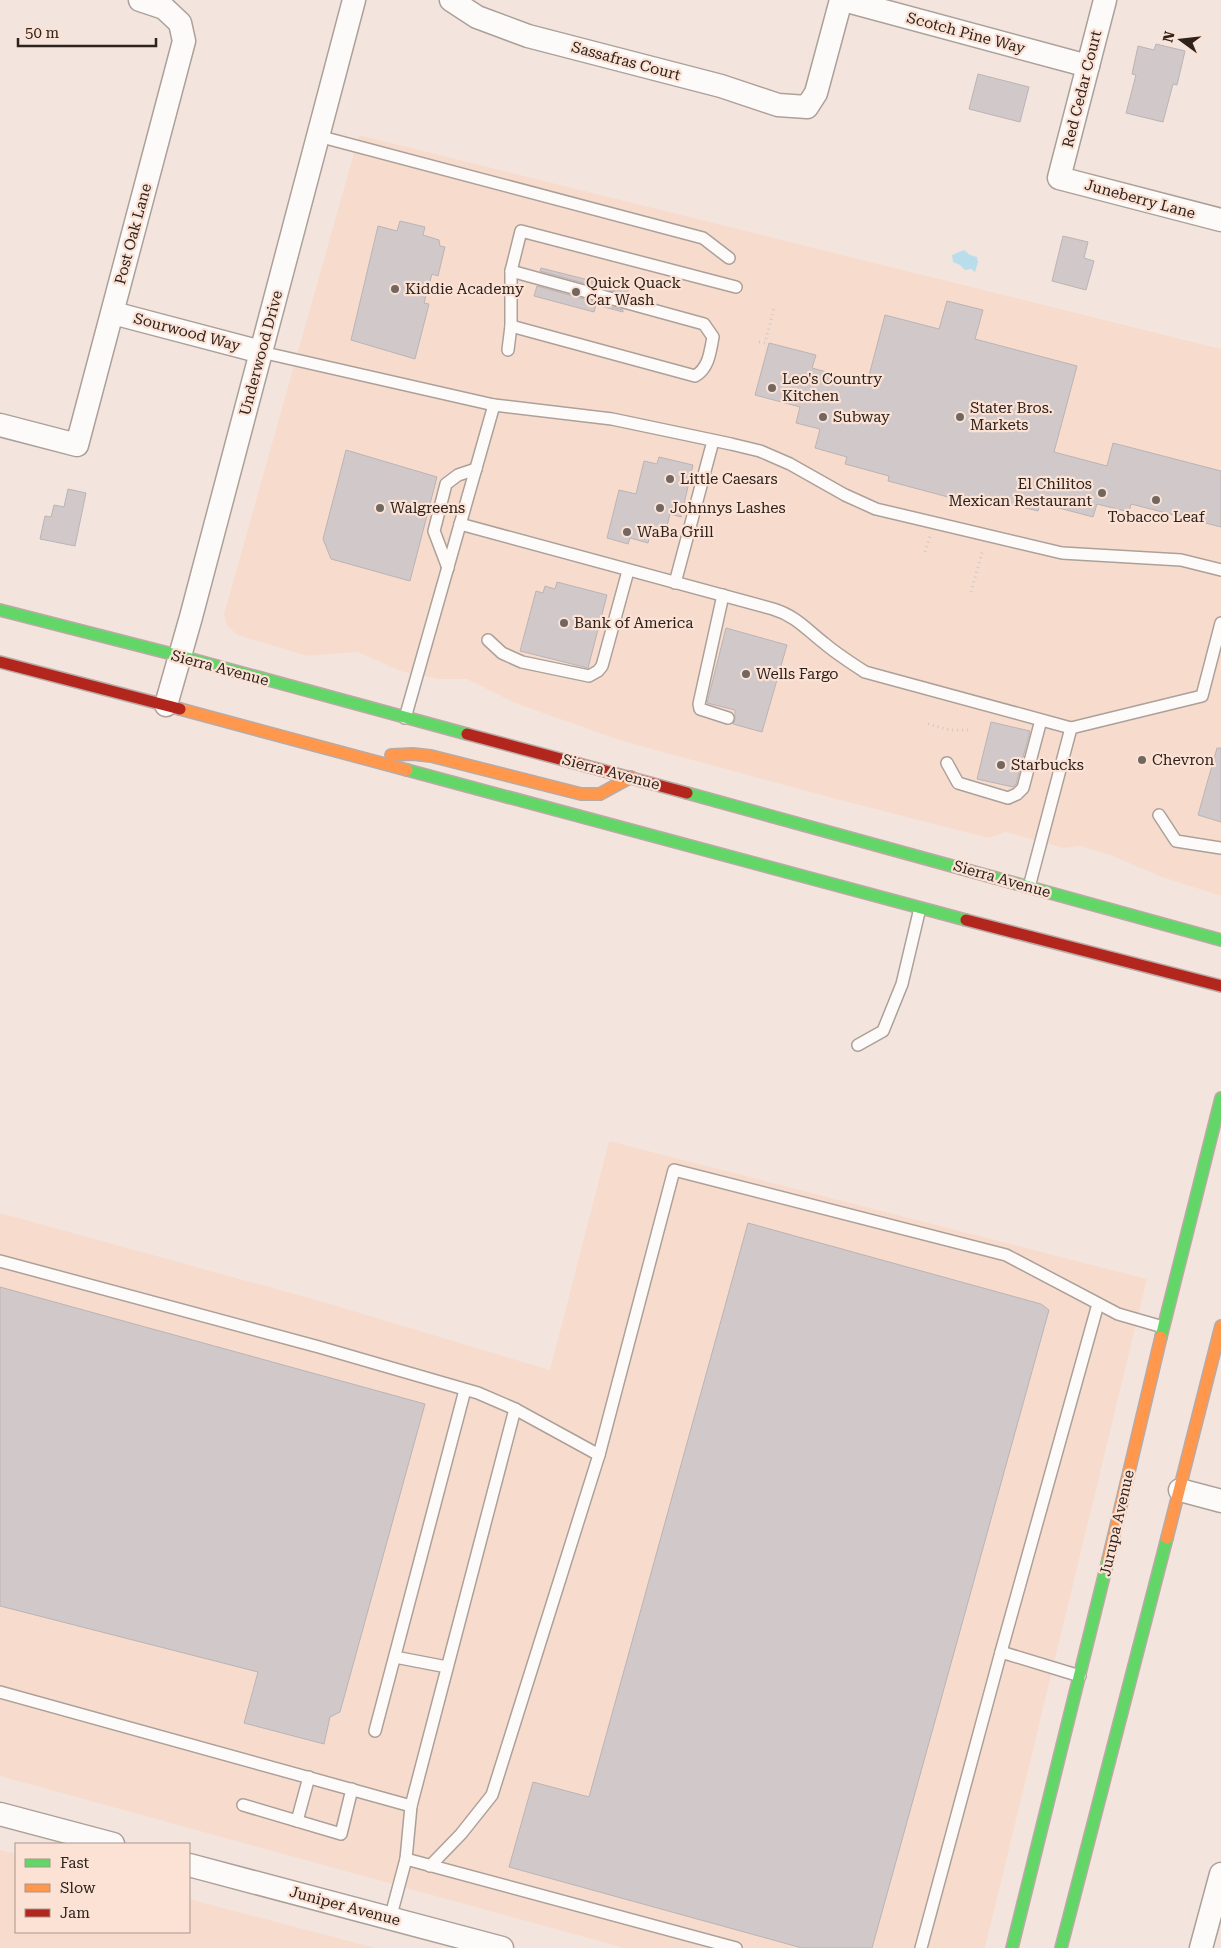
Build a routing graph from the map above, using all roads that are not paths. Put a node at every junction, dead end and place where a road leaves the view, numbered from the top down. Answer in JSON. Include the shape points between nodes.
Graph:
{"nodes":[{"id":1,"x":140,"y":0,"type":"edge"},
{"id":2,"x":354,"y":0,"type":"edge"},
{"id":3,"x":451,"y":0,"type":"edge"},
{"id":4,"x":842,"y":0,"type":"edge"},
{"id":5,"x":1105,"y":0,"type":"edge"},
{"id":6,"x":1088,"y":66,"type":"junction"},
{"id":7,"x":318,"y":136,"type":"junction"},
{"id":8,"x":1059,"y":178,"type":"joint"},
{"id":9,"x":1221,"y":220,"type":"edge"},
{"id":10,"x":729,"y":258,"type":"dead end"},
{"id":11,"x":511,"y":270,"type":"junction"},
{"id":12,"x":736,"y":287,"type":"dead end"},
{"id":13,"x":112,"y":312,"type":"junction"},
{"id":14,"x":510,"y":326,"type":"junction"},
{"id":15,"x":508,"y":350,"type":"dead end"},
{"id":16,"x":261,"y":352,"type":"junction"},
{"id":17,"x":494,"y":405,"type":"junction"},
{"id":18,"x":0,"y":425,"type":"edge"},
{"id":19,"x":713,"y":441,"type":"junction"},
{"id":20,"x":476,"y":469,"type":"junction"},
{"id":21,"x":460,"y":524,"type":"junction"},
{"id":22,"x":448,"y":568,"type":"junction"},
{"id":23,"x":1221,"y":570,"type":"edge"},
{"id":24,"x":628,"y":571,"type":"junction"},
{"id":25,"x":675,"y":583,"type":"junction"},
{"id":26,"x":723,"y":595,"type":"junction"},
{"id":27,"x":0,"y":610,"type":"edge"},
{"id":28,"x":1221,"y":623,"type":"edge"},
{"id":29,"x":488,"y":640,"type":"dead end"},
{"id":30,"x":180,"y":656,"type":"junction"},
{"id":31,"x":0,"y":662,"type":"edge"},
{"id":32,"x":166,"y":705,"type":"junction"},
{"id":33,"x":405,"y":718,"type":"junction"},
{"id":34,"x":728,"y":718,"type":"dead end"},
{"id":35,"x":1041,"y":720,"type":"junction"},
{"id":36,"x":1071,"y":728,"type":"junction"},
{"id":37,"x":354,"y":757,"type":"junction"},
{"id":38,"x":947,"y":763,"type":"dead end"},
{"id":39,"x":631,"y":777,"type":"junction"},
{"id":40,"x":1159,"y":815,"type":"dead end"},
{"id":41,"x":1221,"y":848,"type":"edge"},
{"id":42,"x":1029,"y":887,"type":"junction"},
{"id":43,"x":920,"y":908,"type":"junction"},
{"id":44,"x":1221,"y":940,"type":"edge"},
{"id":45,"x":1221,"y":986,"type":"edge"},
{"id":46,"x":858,"y":1045,"type":"dead end"},
{"id":47,"x":1221,"y":1098,"type":"edge"},
{"id":48,"x":0,"y":1261,"type":"edge"},
{"id":49,"x":1098,"y":1304,"type":"junction"},
{"id":50,"x":1221,"y":1326,"type":"edge"},
{"id":51,"x":1163,"y":1327,"type":"junction"},
{"id":52,"x":465,"y":1390,"type":"junction"},
{"id":53,"x":515,"y":1409,"type":"junction"},
{"id":54,"x":599,"y":1456,"type":"junction"},
{"id":55,"x":1180,"y":1490,"type":"junction"},
{"id":56,"x":1221,"y":1501,"type":"edge"},
{"id":57,"x":1001,"y":1652,"type":"junction"},
{"id":58,"x":395,"y":1657,"type":"junction"},
{"id":59,"x":447,"y":1668,"type":"junction"},
{"id":60,"x":1080,"y":1676,"type":"junction"},
{"id":61,"x":0,"y":1692,"type":"edge"},
{"id":62,"x":375,"y":1731,"type":"dead end"},
{"id":63,"x":309,"y":1777,"type":"junction"},
{"id":64,"x":352,"y":1789,"type":"junction"},
{"id":65,"x":243,"y":1805,"type":"dead end"},
{"id":66,"x":411,"y":1806,"type":"junction"},
{"id":67,"x":0,"y":1814,"type":"edge"},
{"id":68,"x":297,"y":1821,"type":"junction"},
{"id":69,"x":109,"y":1843,"type":"edge"},
{"id":70,"x":406,"y":1860,"type":"junction"},
{"id":71,"x":190,"y":1864,"type":"edge"},
{"id":72,"x":430,"y":1866,"type":"junction"},
{"id":73,"x":1221,"y":1874,"type":"edge"},
{"id":74,"x":390,"y":1919,"type":"junction"},
{"id":75,"x":502,"y":1948,"type":"edge"},
{"id":76,"x":736,"y":1948,"type":"edge"},
{"id":77,"x":921,"y":1948,"type":"edge"},
{"id":78,"x":1012,"y":1948,"type":"edge"},
{"id":79,"x":1061,"y":1948,"type":"edge"},
{"id":80,"x":1201,"y":1948,"type":"edge"}],
"edges":[{"from":1,"to":13,"type":"street","name":"Post Oak Lane","via":[[164,8],[180,23],[184,41]]},
{"from":2,"to":7,"type":"street","name":"Underwood Drive"},
{"from":3,"to":4,"type":"street","name":"Sassafras Court","via":[[477,17],[528,36],[722,86],[778,104],[807,107],[816,93]]},
{"from":4,"to":6,"type":"street","name":"Scotch Pine Way"},
{"from":5,"to":6,"type":"street","name":"Red Cedar Court"},
{"from":6,"to":8,"type":"street","name":"Red Cedar Court"},
{"from":7,"to":10,"type":"lane","via":[[694,235]]},
{"from":7,"to":16,"type":"street","name":"Underwood Drive"},
{"from":8,"to":9,"type":"street","name":"Juneberry Lane"},
{"from":11,"to":12,"type":"lane","via":[[521,231]]},
{"from":11,"to":14,"type":"lane"},
{"from":11,"to":14,"type":"lane","via":[[704,324],[713,337],[707,365],[695,376]]},
{"from":13,"to":16,"type":"street","name":"Sourwood Way"},
{"from":13,"to":18,"type":"street","name":"Post Oak Lane","via":[[77,445]]},
{"from":14,"to":15,"type":"lane"},
{"from":16,"to":17,"type":"lane"},
{"from":16,"to":30,"type":"street","name":"Underwood Drive"},
{"from":17,"to":19,"type":"lane","via":[[612,419]]},
{"from":17,"to":20,"type":"lane"},
{"from":19,"to":23,"type":"lane","via":[[760,452],[790,464],[876,509],[1062,553],[1181,560]]},
{"from":19,"to":25,"type":"lane"},
{"from":20,"to":21,"type":"lane"},
{"from":20,"to":22,"type":"lane","via":[[458,475],[446,484],[434,531]]},
{"from":21,"to":22,"type":"lane"},
{"from":21,"to":24,"type":"lane"},
{"from":22,"to":33,"type":"lane"},
{"from":24,"to":25,"type":"lane"},
{"from":24,"to":29,"type":"lane","via":[[602,666],[589,676],[522,662],[502,653]]},
{"from":25,"to":26,"type":"lane"},
{"from":26,"to":34,"type":"lane","via":[[699,704],[700,708]]},
{"from":26,"to":35,"type":"lane","via":[[788,614],[865,672]]},
{"from":27,"to":30,"type":"main road","name":"Sierra Avenue"},
{"from":28,"to":36,"type":"lane","via":[[1202,696]]},
{"from":30,"to":32,"type":"street","name":"Underwood Drive"},
{"from":30,"to":33,"type":"main road","name":"Sierra Avenue"},
{"from":31,"to":32,"type":"main road"},
{"from":32,"to":37,"type":"main road"},
{"from":33,"to":39,"type":"main road","name":"Sierra Avenue"},
{"from":35,"to":36,"type":"lane"},
{"from":35,"to":38,"type":"lane","via":[[1022,788],[1017,794],[1008,798],[958,783]]},
{"from":36,"to":42,"type":"lane"},
{"from":37,"to":39,"type":"main road","via":[[431,756],[581,794],[600,794]]},
{"from":37,"to":43,"type":"main road"},
{"from":39,"to":42,"type":"main road","name":"Sierra Avenue"},
{"from":40,"to":41,"type":"lane","via":[[1176,841]]},
{"from":42,"to":44,"type":"main road","name":"Sierra Avenue"},
{"from":43,"to":45,"type":"main road"},
{"from":43,"to":46,"type":"lane","via":[[902,984],[883,1031]]},
{"from":47,"to":51,"type":"main road","name":"Jurupa Avenue"},
{"from":48,"to":52,"type":"lane"},
{"from":49,"to":51,"type":"lane","via":[[1118,1314]]},
{"from":49,"to":54,"type":"lane","via":[[1006,1255],[674,1170]]},
{"from":49,"to":57,"type":"lane"},
{"from":50,"to":55,"type":"main road"},
{"from":51,"to":60,"type":"main road","name":"Jurupa Avenue"},
{"from":52,"to":53,"type":"lane"},
{"from":52,"to":58,"type":"lane"},
{"from":53,"to":54,"type":"lane"},
{"from":53,"to":59,"type":"lane"},
{"from":54,"to":72,"type":"lane","via":[[492,1795]]},
{"from":55,"to":56,"type":"street"},
{"from":55,"to":79,"type":"main road"},
{"from":57,"to":60,"type":"lane"},
{"from":57,"to":77,"type":"lane"},
{"from":58,"to":59,"type":"lane"},
{"from":58,"to":62,"type":"lane"},
{"from":59,"to":66,"type":"lane"},
{"from":60,"to":78,"type":"main road","name":"Jurupa Avenue"},
{"from":61,"to":63,"type":"lane"},
{"from":63,"to":64,"type":"lane"},
{"from":63,"to":68,"type":"lane"},
{"from":64,"to":66,"type":"lane"},
{"from":64,"to":68,"type":"lane","via":[[340,1834]]},
{"from":65,"to":68,"type":"lane"},
{"from":66,"to":70,"type":"lane"},
{"from":67,"to":69,"type":"street"},
{"from":70,"to":72,"type":"lane"},
{"from":70,"to":74,"type":"lane"},
{"from":71,"to":74,"type":"street","name":"Juniper Avenue"},
{"from":72,"to":76,"type":"lane"},
{"from":73,"to":80,"type":"street"},
{"from":74,"to":75,"type":"street","name":"Juniper Avenue"}]}
